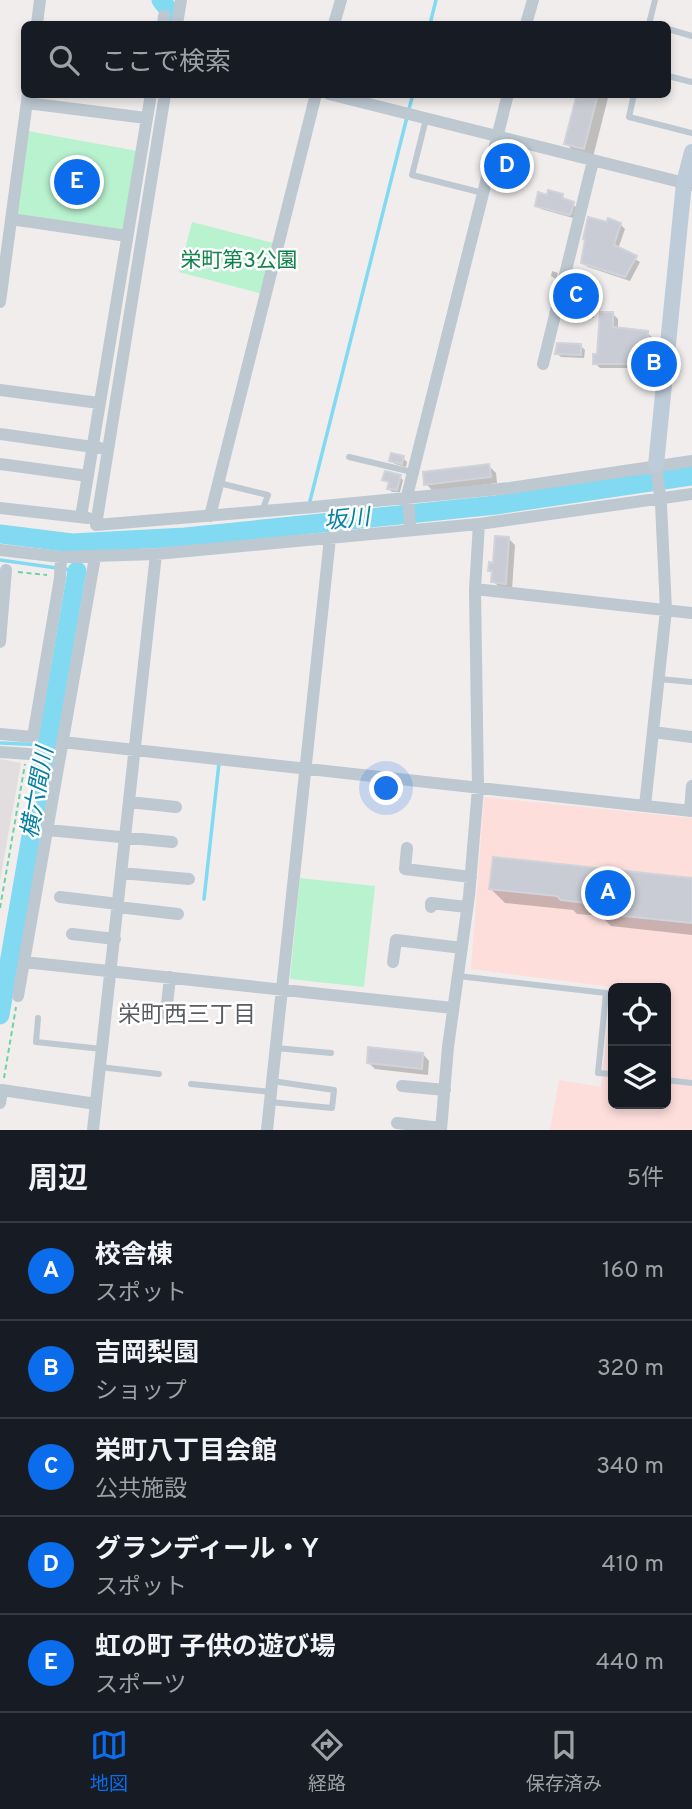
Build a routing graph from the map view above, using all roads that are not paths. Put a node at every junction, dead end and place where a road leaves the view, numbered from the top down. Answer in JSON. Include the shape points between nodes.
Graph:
{"nodes":[{"id":1,"x":40,"y":0,"type":"edge"},
{"id":2,"x":181,"y":0,"type":"edge"},
{"id":3,"x":341,"y":0,"type":"edge"},
{"id":4,"x":533,"y":0,"type":"edge"},
{"id":5,"x":655,"y":0,"type":"edge"},
{"id":6,"x":37,"y":21,"type":"edge"},
{"id":7,"x":178,"y":21,"type":"edge"},
{"id":8,"x":335,"y":21,"type":"edge"},
{"id":9,"x":527,"y":21,"type":"edge"},
{"id":10,"x":650,"y":21,"type":"edge"},
{"id":11,"x":671,"y":30,"type":"edge"},
{"id":12,"x":692,"y":36,"type":"edge"},
{"id":13,"x":671,"y":77,"type":"edge"},
{"id":14,"x":692,"y":82,"type":"edge"},
{"id":15,"x":149,"y":98,"type":"edge"},
{"id":16,"x":164,"y":98,"type":"edge"},
{"id":17,"x":315,"y":98,"type":"edge"},
{"id":18,"x":345,"y":98,"type":"edge"},
{"id":19,"x":507,"y":98,"type":"edge"},
{"id":20,"x":633,"y":98,"type":"edge"},
{"id":21,"x":27,"y":99,"type":"edge"},
{"id":22,"x":146,"y":118,"type":"junction"},
{"id":23,"x":426,"y":119,"type":"junction"},
{"id":24,"x":692,"y":133,"type":"edge"},
{"id":25,"x":498,"y":136,"type":"junction"},
{"id":26,"x":692,"y":152,"type":"edge"},
{"id":27,"x":593,"y":161,"type":"junction"},
{"id":28,"x":688,"y":184,"type":"edge"},
{"id":29,"x":483,"y":193,"type":"junction"},
{"id":30,"x":7,"y":203,"type":"edge"},
{"id":31,"x":11,"y":219,"type":"junction"},
{"id":32,"x":127,"y":236,"type":"junction"},
{"id":33,"x":2,"y":268,"type":"edge"},
{"id":34,"x":0,"y":302,"type":"edge"},
{"id":35,"x":543,"y":363,"type":"dead end"},
{"id":36,"x":0,"y":390,"type":"edge"},
{"id":37,"x":99,"y":403,"type":"junction"},
{"id":38,"x":0,"y":435,"type":"edge"},
{"id":39,"x":92,"y":447,"type":"junction"},
{"id":40,"x":106,"y":449,"type":"junction"},
{"id":41,"x":349,"y":457,"type":"dead end"},
{"id":42,"x":692,"y":461,"type":"edge"},
{"id":43,"x":0,"y":464,"type":"edge"},
{"id":44,"x":656,"y":468,"type":"junction"},
{"id":45,"x":413,"y":472,"type":"junction"},
{"id":46,"x":88,"y":476,"type":"junction"},
{"id":47,"x":219,"y":483,"type":"junction"},
{"id":48,"x":692,"y":494,"type":"edge"},
{"id":49,"x":659,"y":495,"type":"junction"},
{"id":50,"x":407,"y":500,"type":"junction"},
{"id":51,"x":264,"y":506,"type":"dead end"},
{"id":52,"x":0,"y":508,"type":"edge"},
{"id":53,"x":210,"y":516,"type":"junction"},
{"id":54,"x":89,"y":518,"type":"junction"},
{"id":55,"x":479,"y":524,"type":"junction"},
{"id":56,"x":410,"y":528,"type":"junction"},
{"id":57,"x":330,"y":537,"type":"junction"},
{"id":58,"x":0,"y":550,"type":"edge"},
{"id":59,"x":156,"y":554,"type":"junction"},
{"id":60,"x":66,"y":556,"type":"junction"},
{"id":61,"x":93,"y":557,"type":"junction"},
{"id":62,"x":6,"y":570,"type":"road end"},
{"id":63,"x":475,"y":589,"type":"junction"},
{"id":64,"x":666,"y":610,"type":"junction"},
{"id":65,"x":692,"y":613,"type":"edge"},
{"id":66,"x":0,"y":642,"type":"edge"},
{"id":67,"x":659,"y":679,"type":"junction"},
{"id":68,"x":692,"y":682,"type":"edge"},
{"id":69,"x":653,"y":733,"type":"junction"},
{"id":70,"x":0,"y":734,"type":"edge"},
{"id":71,"x":692,"y":737,"type":"edge"},
{"id":72,"x":62,"y":742,"type":"junction"},
{"id":73,"x":135,"y":749,"type":"junction"},
{"id":74,"x":0,"y":752,"type":"edge"},
{"id":75,"x":29,"y":754,"type":"road end"},
{"id":76,"x":306,"y":768,"type":"junction"},
{"id":77,"x":692,"y":786,"type":"edge"},
{"id":78,"x":478,"y":788,"type":"junction"},
{"id":79,"x":129,"y":802,"type":"junction"},
{"id":80,"x":645,"y":806,"type":"junction"},
{"id":81,"x":176,"y":807,"type":"dead end"},
{"id":82,"x":691,"y":811,"type":"edge"},
{"id":83,"x":48,"y":830,"type":"junction"},
{"id":84,"x":125,"y":838,"type":"junction"},
{"id":85,"x":172,"y":842,"type":"dead end"},
{"id":86,"x":407,"y":848,"type":"dead end"},
{"id":87,"x":121,"y":873,"type":"junction"},
{"id":88,"x":471,"y":877,"type":"junction"},
{"id":89,"x":189,"y":879,"type":"dead end"},
{"id":90,"x":60,"y":897,"type":"dead end"},
{"id":91,"x":118,"y":905,"type":"junction"},
{"id":92,"x":431,"y":907,"type":"dead end"},
{"id":93,"x":467,"y":907,"type":"junction"},
{"id":94,"x":178,"y":914,"type":"dead end"},
{"id":95,"x":72,"y":934,"type":"dead end"},
{"id":96,"x":115,"y":939,"type":"junction"},
{"id":97,"x":462,"y":948,"type":"junction"},
{"id":98,"x":24,"y":962,"type":"junction"},
{"id":99,"x":393,"y":962,"type":"dead end"},
{"id":100,"x":111,"y":971,"type":"junction"},
{"id":101,"x":458,"y":976,"type":"junction"},
{"id":102,"x":170,"y":977,"type":"junction"},
{"id":103,"x":282,"y":989,"type":"junction"},
{"id":104,"x":18,"y":996,"type":"road end"},
{"id":105,"x":453,"y":1008,"type":"junction"},
{"id":106,"x":166,"y":1014,"type":"dead end"},
{"id":107,"x":38,"y":1018,"type":"dead end"},
{"id":108,"x":276,"y":1048,"type":"junction"},
{"id":109,"x":102,"y":1049,"type":"junction"},
{"id":110,"x":331,"y":1053,"type":"dead end"},
{"id":111,"x":100,"y":1068,"type":"junction"},
{"id":112,"x":159,"y":1074,"type":"dead end"},
{"id":113,"x":608,"y":1074,"type":"edge"},
{"id":114,"x":671,"y":1081,"type":"edge"},
{"id":115,"x":692,"y":1083,"type":"edge"},
{"id":116,"x":191,"y":1084,"type":"dead end"},
{"id":117,"x":402,"y":1086,"type":"dead end"},
{"id":118,"x":445,"y":1090,"type":"junction"},
{"id":119,"x":271,"y":1092,"type":"junction"},
{"id":120,"x":1,"y":1096,"type":"edge"},
{"id":121,"x":96,"y":1104,"type":"junction"},
{"id":122,"x":397,"y":1123,"type":"dead end"},
{"id":123,"x":441,"y":1129,"type":"edge"},
{"id":124,"x":93,"y":1130,"type":"edge"},
{"id":125,"x":267,"y":1130,"type":"edge"}],
"edges":[{"from":1,"to":6,"type":"street"},
{"from":2,"to":7,"type":"street"},
{"from":3,"to":8,"type":"street"},
{"from":4,"to":9,"type":"street"},
{"from":5,"to":10,"type":"lane"},
{"from":11,"to":12,"type":"lane"},
{"from":13,"to":14,"type":"lane"},
{"from":15,"to":22,"type":"street"},
{"from":16,"to":40,"type":"street"},
{"from":17,"to":47,"type":"street"},
{"from":18,"to":23,"type":"street"},
{"from":19,"to":25,"type":"street"},
{"from":20,"to":24,"type":"lane","via":[[629,117]]},
{"from":21,"to":22,"type":"street"},
{"from":21,"to":30,"type":"street"},
{"from":22,"to":32,"type":"street"},
{"from":23,"to":25,"type":"street"},
{"from":23,"to":29,"type":"lane","via":[[412,175]]},
{"from":25,"to":27,"type":"street"},
{"from":25,"to":29,"type":"street"},
{"from":26,"to":28,"type":"street"},
{"from":27,"to":28,"type":"street"},
{"from":27,"to":35,"type":"street"},
{"from":28,"to":44,"type":"street"},
{"from":29,"to":45,"type":"street"},
{"from":30,"to":31,"type":"street"},
{"from":31,"to":32,"type":"street"},
{"from":31,"to":33,"type":"street"},
{"from":32,"to":37,"type":"street"},
{"from":33,"to":34,"type":"street"},
{"from":36,"to":37,"type":"street"},
{"from":37,"to":39,"type":"street"},
{"from":38,"to":39,"type":"street"},
{"from":39,"to":40,"type":"street"},
{"from":39,"to":46,"type":"street"},
{"from":40,"to":54,"type":"street"},
{"from":41,"to":45,"type":"lane"},
{"from":42,"to":44,"type":"street"},
{"from":43,"to":46,"type":"street"},
{"from":44,"to":49,"type":"street"},
{"from":44,"to":50,"type":"street"},
{"from":45,"to":50,"type":"street"},
{"from":46,"to":54,"type":"street"},
{"from":47,"to":51,"type":"lane","via":[[268,495]]},
{"from":47,"to":53,"type":"street"},
{"from":48,"to":49,"type":"street"},
{"from":49,"to":55,"type":"street"},
{"from":49,"to":64,"type":"street"},
{"from":50,"to":53,"type":"street"},
{"from":50,"to":56,"type":"street"},
{"from":52,"to":54,"type":"street"},
{"from":53,"to":54,"type":"street","via":[[96,525]]},
{"from":55,"to":56,"type":"street"},
{"from":55,"to":63,"type":"street"},
{"from":56,"to":57,"type":"street"},
{"from":57,"to":59,"type":"street"},
{"from":57,"to":76,"type":"street"},
{"from":58,"to":60,"type":"street"},
{"from":59,"to":61,"type":"street"},
{"from":59,"to":73,"type":"street"},
{"from":60,"to":61,"type":"street"},
{"from":60,"to":70,"type":"street","via":[[33,737]]},
{"from":61,"to":72,"type":"street"},
{"from":62,"to":66,"type":"street"},
{"from":63,"to":64,"type":"street"},
{"from":63,"to":78,"type":"street"},
{"from":64,"to":65,"type":"street"},
{"from":64,"to":67,"type":"street"},
{"from":67,"to":68,"type":"lane"},
{"from":67,"to":69,"type":"street"},
{"from":69,"to":71,"type":"street"},
{"from":69,"to":80,"type":"street"},
{"from":72,"to":73,"type":"street"},
{"from":72,"to":83,"type":"street"},
{"from":73,"to":76,"type":"street"},
{"from":73,"to":79,"type":"street"},
{"from":74,"to":75,"type":"street"},
{"from":76,"to":78,"type":"street"},
{"from":76,"to":103,"type":"street"},
{"from":77,"to":82,"type":"street"},
{"from":78,"to":80,"type":"street"},
{"from":78,"to":88,"type":"street"},
{"from":79,"to":81,"type":"street"},
{"from":79,"to":84,"type":"street"},
{"from":80,"to":82,"type":"street"},
{"from":83,"to":84,"type":"street"},
{"from":83,"to":98,"type":"street"},
{"from":84,"to":85,"type":"street"},
{"from":84,"to":87,"type":"street"},
{"from":86,"to":88,"type":"street","via":[[405,869]]},
{"from":87,"to":89,"type":"street"},
{"from":87,"to":91,"type":"street"},
{"from":88,"to":93,"type":"street"},
{"from":90,"to":91,"type":"street"},
{"from":91,"to":94,"type":"street"},
{"from":91,"to":96,"type":"street"},
{"from":92,"to":93,"type":"street","via":[[431,903]]},
{"from":93,"to":97,"type":"street"},
{"from":95,"to":96,"type":"street"},
{"from":96,"to":100,"type":"street"},
{"from":97,"to":99,"type":"street","via":[[396,940]]},
{"from":97,"to":101,"type":"street"},
{"from":98,"to":100,"type":"street"},
{"from":98,"to":104,"type":"street"},
{"from":100,"to":102,"type":"street"},
{"from":100,"to":109,"type":"street"},
{"from":101,"to":105,"type":"street"},
{"from":101,"to":113,"type":"lane","via":[[606,993],[598,1073]]},
{"from":102,"to":103,"type":"street"},
{"from":102,"to":106,"type":"street"},
{"from":103,"to":105,"type":"street"},
{"from":103,"to":108,"type":"street"},
{"from":105,"to":118,"type":"street"},
{"from":107,"to":109,"type":"lane","via":[[36,1042]]},
{"from":108,"to":110,"type":"lane"},
{"from":108,"to":119,"type":"street"},
{"from":109,"to":111,"type":"street"},
{"from":111,"to":112,"type":"lane"},
{"from":111,"to":121,"type":"street"},
{"from":114,"to":115,"type":"lane"},
{"from":116,"to":119,"type":"lane"},
{"from":117,"to":118,"type":"street"},
{"from":118,"to":123,"type":"street"},
{"from":119,"to":119,"type":"lane","via":[[332,1108],[334,1090]]},
{"from":119,"to":125,"type":"street"},
{"from":120,"to":121,"type":"street"},
{"from":121,"to":124,"type":"street"},
{"from":122,"to":123,"type":"street"}]}
